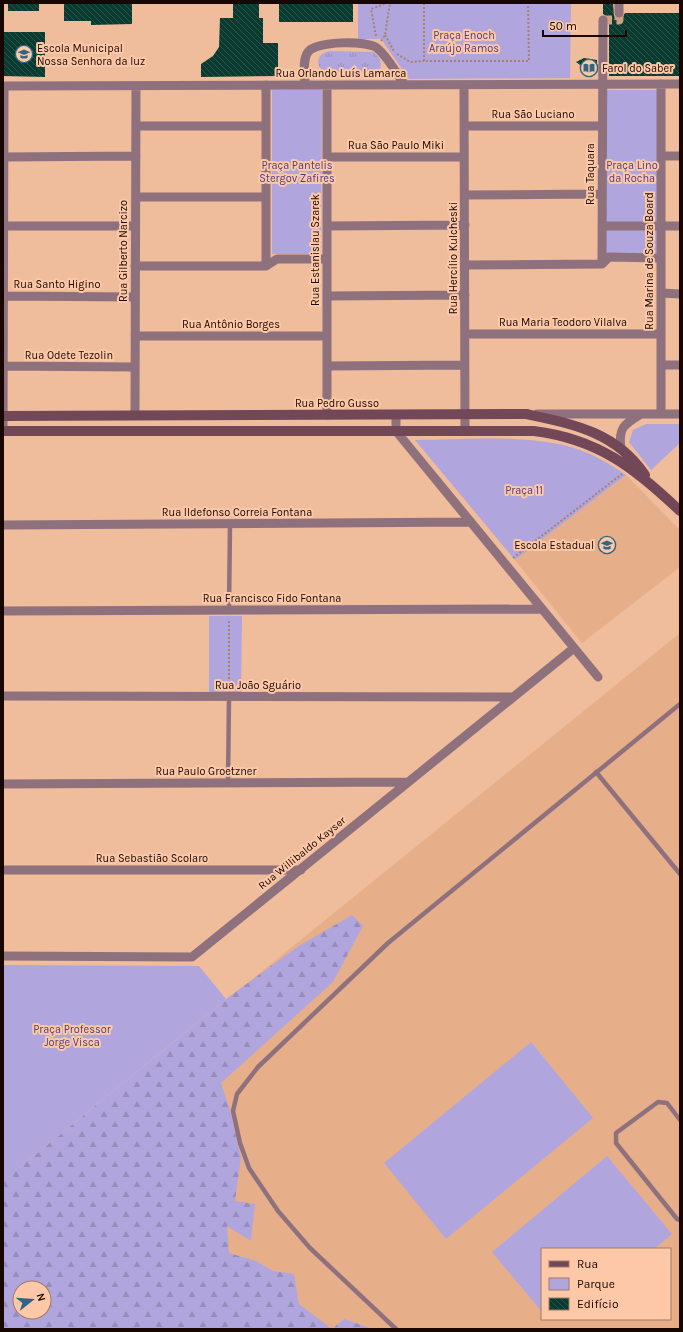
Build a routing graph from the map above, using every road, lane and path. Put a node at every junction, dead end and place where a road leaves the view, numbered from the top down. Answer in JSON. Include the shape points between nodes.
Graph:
{"nodes":[{"id":1,"x":388,"y":3,"type":"edge"},
{"id":2,"x":424,"y":3,"type":"edge"},
{"id":3,"x":528,"y":3,"type":"edge"},
{"id":4,"x":619,"y":3,"type":"edge"},
{"id":5,"x":619,"y":13,"type":"dead end"},
{"id":6,"x":603,"y":20,"type":"dead end"},
{"id":7,"x":385,"y":34,"type":"junction"},
{"id":8,"x":424,"y":61,"type":"junction"},
{"id":9,"x":602,"y":84,"type":"junction"},
{"id":10,"x":661,"y":84,"type":"junction"},
{"id":11,"x":680,"y":84,"type":"edge"},
{"id":12,"x":305,"y":85,"type":"junction"},
{"id":13,"x":327,"y":85,"type":"junction"},
{"id":14,"x":404,"y":85,"type":"junction"},
{"id":15,"x":464,"y":85,"type":"junction"},
{"id":16,"x":3,"y":86,"type":"edge"},
{"id":17,"x":136,"y":86,"type":"junction"},
{"id":18,"x":266,"y":86,"type":"junction"},
{"id":19,"x":136,"y":126,"type":"junction"},
{"id":20,"x":266,"y":126,"type":"junction"},
{"id":21,"x":465,"y":126,"type":"junction"},
{"id":22,"x":602,"y":126,"type":"junction"},
{"id":23,"x":136,"y":156,"type":"junction"},
{"id":24,"x":661,"y":156,"type":"junction"},
{"id":25,"x":680,"y":156,"type":"edge"},
{"id":26,"x":4,"y":157,"type":"edge"},
{"id":27,"x":327,"y":157,"type":"junction"},
{"id":28,"x":464,"y":157,"type":"junction"},
{"id":29,"x":602,"y":194,"type":"junction"},
{"id":30,"x":465,"y":195,"type":"junction"},
{"id":31,"x":136,"y":197,"type":"junction"},
{"id":32,"x":266,"y":197,"type":"junction"},
{"id":33,"x":4,"y":226,"type":"edge"},
{"id":34,"x":136,"y":226,"type":"junction"},
{"id":35,"x":327,"y":226,"type":"junction"},
{"id":36,"x":465,"y":226,"type":"junction"},
{"id":37,"x":602,"y":226,"type":"junction"},
{"id":38,"x":661,"y":226,"type":"junction"},
{"id":39,"x":680,"y":226,"type":"edge"},
{"id":40,"x":661,"y":258,"type":"junction"},
{"id":41,"x":327,"y":259,"type":"junction"},
{"id":42,"x":3,"y":260,"type":"edge"},
{"id":43,"x":602,"y":264,"type":"junction"},
{"id":44,"x":465,"y":265,"type":"junction"},
{"id":45,"x":136,"y":266,"type":"junction"},
{"id":46,"x":266,"y":266,"type":"junction"},
{"id":47,"x":661,"y":294,"type":"junction"},
{"id":48,"x":680,"y":294,"type":"edge"},
{"id":49,"x":465,"y":295,"type":"junction"},
{"id":50,"x":3,"y":296,"type":"edge"},
{"id":51,"x":327,"y":296,"type":"junction"},
{"id":52,"x":135,"y":297,"type":"junction"},
{"id":53,"x":465,"y":334,"type":"junction"},
{"id":54,"x":661,"y":334,"type":"junction"},
{"id":55,"x":135,"y":336,"type":"junction"},
{"id":56,"x":327,"y":336,"type":"junction"},
{"id":57,"x":3,"y":337,"type":"edge"},
{"id":58,"x":465,"y":365,"type":"junction"},
{"id":59,"x":661,"y":365,"type":"junction"},
{"id":60,"x":680,"y":365,"type":"edge"},
{"id":61,"x":3,"y":366,"type":"edge"},
{"id":62,"x":327,"y":366,"type":"junction"},
{"id":63,"x":135,"y":367,"type":"junction"},
{"id":64,"x":396,"y":414,"type":"junction"},
{"id":65,"x":465,"y":414,"type":"junction"},
{"id":66,"x":526,"y":414,"type":"junction"},
{"id":67,"x":642,"y":414,"type":"junction"},
{"id":68,"x":661,"y":414,"type":"junction"},
{"id":69,"x":680,"y":414,"type":"edge"},
{"id":70,"x":135,"y":415,"type":"junction"},
{"id":71,"x":327,"y":415,"type":"junction"},
{"id":72,"x":3,"y":416,"type":"edge"},
{"id":73,"x":465,"y":430,"type":"junction"},
{"id":74,"x":3,"y":431,"type":"edge"},
{"id":75,"x":396,"y":431,"type":"junction"},
{"id":76,"x":621,"y":449,"type":"junction"},
{"id":77,"x":630,"y":468,"type":"junction"},
{"id":78,"x":648,"y":480,"type":"junction"},
{"id":79,"x":680,"y":511,"type":"edge"},
{"id":80,"x":471,"y":522,"type":"junction"},
{"id":81,"x":230,"y":524,"type":"junction"},
{"id":82,"x":3,"y":525,"type":"edge"},
{"id":83,"x":506,"y":564,"type":"junction"},
{"id":84,"x":542,"y":609,"type":"junction"},
{"id":85,"x":229,"y":610,"type":"junction"},
{"id":86,"x":3,"y":611,"type":"edge"},
{"id":87,"x":574,"y":648,"type":"junction"},
{"id":88,"x":598,"y":677,"type":"dead end"},
{"id":89,"x":3,"y":696,"type":"edge"},
{"id":90,"x":228,"y":697,"type":"junction"},
{"id":91,"x":513,"y":697,"type":"junction"},
{"id":92,"x":680,"y":704,"type":"edge"},
{"id":93,"x":596,"y":772,"type":"junction"},
{"id":94,"x":408,"y":782,"type":"junction"},
{"id":95,"x":228,"y":783,"type":"junction"},
{"id":96,"x":3,"y":784,"type":"edge"},
{"id":97,"x":3,"y":870,"type":"edge"},
{"id":98,"x":301,"y":870,"type":"junction"},
{"id":99,"x":680,"y":874,"type":"edge"},
{"id":100,"x":3,"y":956,"type":"edge"},
{"id":101,"x":680,"y":1120,"type":"edge"},
{"id":102,"x":680,"y":1220,"type":"edge"},
{"id":103,"x":396,"y":1329,"type":"edge"}],
"edges":[{"from":1,"to":7,"type":"path"},
{"from":1,"to":7,"type":"path","via":[[371,9],[379,45]]},
{"from":2,"to":8,"type":"path"},
{"from":3,"to":8,"type":"path","via":[[529,61]]},
{"from":4,"to":5,"type":"street"},
{"from":6,"to":9,"type":"street","name":"Rua Taquara"},
{"from":7,"to":8,"type":"path","via":[[397,55],[410,62]]},
{"from":9,"to":10,"type":"street","name":"Rua Orlando Luís Lamarca"},
{"from":9,"to":15,"type":"street","name":"Rua Orlando Luís Lamarca"},
{"from":9,"to":22,"type":"street","name":"Rua Taquara"},
{"from":10,"to":11,"type":"street","name":"Rua Orlando Luís Lamarca"},
{"from":10,"to":24,"type":"street","name":"Rua Marina de Souza Board"},
{"from":12,"to":13,"type":"street","name":"Rua Orlando Luís Lamarca"},
{"from":12,"to":14,"type":"street","via":[[307,53],[311,48],[326,44],[373,45]]},
{"from":12,"to":18,"type":"street","name":"Rua Orlando Luís Lamarca"},
{"from":13,"to":14,"type":"street","name":"Rua Orlando Luís Lamarca"},
{"from":13,"to":27,"type":"street","name":"Rua Estanislau Szarek"},
{"from":14,"to":15,"type":"street","name":"Rua Orlando Luís Lamarca"},
{"from":15,"to":21,"type":"street","name":"Rua Hercílio Kulcheski"},
{"from":16,"to":17,"type":"street","name":"Rua Orlando Luís Lamarca"},
{"from":16,"to":26,"type":"street"},
{"from":17,"to":18,"type":"street","name":"Rua Orlando Luís Lamarca"},
{"from":17,"to":19,"type":"street","name":"Rua Gilberto Narcizo"},
{"from":18,"to":20,"type":"street"},
{"from":19,"to":20,"type":"street"},
{"from":19,"to":23,"type":"street","name":"Rua Gilberto Narcizo"},
{"from":20,"to":32,"type":"street"},
{"from":21,"to":22,"type":"street","name":"Rua São Luciano"},
{"from":21,"to":28,"type":"street","name":"Rua Hercílio Kulcheski"},
{"from":22,"to":29,"type":"street","name":"Rua Taquara"},
{"from":23,"to":26,"type":"street"},
{"from":23,"to":31,"type":"street","name":"Rua Gilberto Narcizo"},
{"from":24,"to":25,"type":"street"},
{"from":24,"to":38,"type":"street","name":"Rua Marina de Souza Board"},
{"from":26,"to":33,"type":"street"},
{"from":27,"to":28,"type":"street","name":"Rua São Paulo Miki"},
{"from":27,"to":35,"type":"street","name":"Rua Estanislau Szarek"},
{"from":28,"to":30,"type":"street","name":"Rua Hercílio Kulcheski"},
{"from":29,"to":30,"type":"street"},
{"from":29,"to":37,"type":"street","name":"Rua Taquara"},
{"from":30,"to":36,"type":"street","name":"Rua Hercílio Kulcheski"},
{"from":31,"to":32,"type":"street"},
{"from":31,"to":34,"type":"street","name":"Rua Gilberto Narcizo"},
{"from":32,"to":46,"type":"street"},
{"from":33,"to":34,"type":"street"},
{"from":33,"to":42,"type":"street"},
{"from":34,"to":45,"type":"street","name":"Rua Gilberto Narcizo"},
{"from":35,"to":36,"type":"street"},
{"from":35,"to":41,"type":"street","name":"Rua Estanislau Szarek"},
{"from":36,"to":44,"type":"street","name":"Rua Hercílio Kulcheski"},
{"from":37,"to":38,"type":"street"},
{"from":37,"to":43,"type":"street","name":"Rua Taquara"},
{"from":38,"to":39,"type":"street"},
{"from":38,"to":40,"type":"street","name":"Rua Marina de Souza Board"},
{"from":40,"to":43,"type":"street","via":[[609,257]]},
{"from":40,"to":47,"type":"street","name":"Rua Marina de Souza Board"},
{"from":41,"to":46,"type":"street","via":[[277,259]]},
{"from":41,"to":51,"type":"street","name":"Rua Estanislau Szarek"},
{"from":42,"to":50,"type":"street"},
{"from":43,"to":44,"type":"street"},
{"from":44,"to":49,"type":"street","name":"Rua Hercílio Kulcheski"},
{"from":45,"to":46,"type":"street"},
{"from":45,"to":52,"type":"street","name":"Rua Gilberto Narcizo"},
{"from":47,"to":48,"type":"street"},
{"from":47,"to":54,"type":"street","name":"Rua Marina de Souza Board"},
{"from":49,"to":51,"type":"street"},
{"from":49,"to":53,"type":"street","name":"Rua Hercílio Kulcheski"},
{"from":50,"to":52,"type":"street","name":"Rua Santo Higino"},
{"from":50,"to":57,"type":"street"},
{"from":51,"to":56,"type":"street","name":"Rua Estanislau Szarek"},
{"from":52,"to":55,"type":"street","name":"Rua Gilberto Narcizo"},
{"from":53,"to":54,"type":"street","name":"Rua Maria Teodoro Vilalva"},
{"from":53,"to":58,"type":"street","name":"Rua Hercílio Kulcheski"},
{"from":54,"to":59,"type":"street","name":"Rua Marina de Souza Board"},
{"from":55,"to":56,"type":"street","name":"Rua Antônio Borges"},
{"from":55,"to":63,"type":"street","name":"Rua Gilberto Narcizo"},
{"from":56,"to":62,"type":"street","name":"Rua Estanislau Szarek"},
{"from":57,"to":61,"type":"street"},
{"from":58,"to":62,"type":"street"},
{"from":58,"to":65,"type":"street","name":"Rua Hercílio Kulcheski"},
{"from":59,"to":60,"type":"street"},
{"from":59,"to":68,"type":"street","name":"Rua Marina de Souza Board"},
{"from":61,"to":63,"type":"street","name":"Rua Odete Tezolin"},
{"from":61,"to":72,"type":"street"},
{"from":62,"to":71,"type":"street","name":"Rua Estanislau Szarek"},
{"from":63,"to":70,"type":"street","name":"Rua Gilberto Narcizo"},
{"from":64,"to":65,"type":"main road","name":"Rua Pedro Gusso"},
{"from":64,"to":71,"type":"main road","name":"Rua Pedro Gusso"},
{"from":64,"to":75,"type":"street"},
{"from":65,"to":66,"type":"main road","name":"Rua Pedro Gusso"},
{"from":65,"to":73,"type":"street","name":"Rua Hercílio Kulcheski"},
{"from":66,"to":67,"type":"street"},
{"from":66,"to":76,"type":"main road","name":"Rua Pedro Gusso","via":[[585,429],[610,440]]},
{"from":67,"to":68,"type":"street"},
{"from":67,"to":76,"type":"street","via":[[625,425],[621,431]]},
{"from":68,"to":69,"type":"street"},
{"from":70,"to":71,"type":"main road","name":"Rua Pedro Gusso"},
{"from":70,"to":72,"type":"main road","name":"Rua Pedro Gusso"},
{"from":72,"to":74,"type":"street"},
{"from":73,"to":75,"type":"main road","name":"Rua Pedro Gusso"},
{"from":73,"to":77,"type":"main road","name":"Rua Pedro Gusso","via":[[534,431],[565,436],[599,449]]},
{"from":74,"to":75,"type":"main road","name":"Rua Pedro Gusso"},
{"from":75,"to":80,"type":"street"},
{"from":76,"to":78,"type":"main road","name":"Rua Pedro Gusso","via":[[635,462]]},
{"from":77,"to":78,"type":"main road","name":"Rua Pedro Gusso"},
{"from":77,"to":83,"type":"path"},
{"from":78,"to":79,"type":"main road","name":"Rua Pedro Gusso"},
{"from":80,"to":81,"type":"street","name":"Rua Ildefonso Correia Fontana"},
{"from":80,"to":83,"type":"street"},
{"from":81,"to":82,"type":"street","name":"Rua Ildefonso Correia Fontana"},
{"from":81,"to":85,"type":"lane"},
{"from":83,"to":84,"type":"street"},
{"from":84,"to":85,"type":"street","name":"Rua Francisco Fido Fontana"},
{"from":84,"to":87,"type":"street"},
{"from":85,"to":86,"type":"street","name":"Rua Francisco Fido Fontana"},
{"from":85,"to":90,"type":"path"},
{"from":87,"to":88,"type":"street"},
{"from":87,"to":91,"type":"street","name":"Rua Willibaldo Kayser"},
{"from":89,"to":90,"type":"street","name":"Rua João Sguário"},
{"from":90,"to":91,"type":"street","name":"Rua João Sguário"},
{"from":90,"to":95,"type":"lane"},
{"from":91,"to":94,"type":"street","name":"Rua Willibaldo Kayser"},
{"from":92,"to":93,"type":"lane"},
{"from":93,"to":99,"type":"lane"},
{"from":93,"to":103,"type":"lane","via":[[388,943],[258,1067],[237,1094],[233,1111],[240,1143],[249,1168],[278,1211],[310,1248]]},
{"from":94,"to":95,"type":"street","name":"Rua Paulo Groetzner"},
{"from":94,"to":98,"type":"street","name":"Rua Willibaldo Kayser"},
{"from":95,"to":96,"type":"street","name":"Rua Paulo Groetzner"},
{"from":97,"to":98,"type":"street","name":"Rua Sebastião Scolaro"},
{"from":98,"to":100,"type":"street","name":"Rua Willibaldo Kayser","via":[[192,957]]},
{"from":101,"to":102,"type":"lane","via":[[666,1103],[658,1102],[616,1133],[616,1143]]}]}
